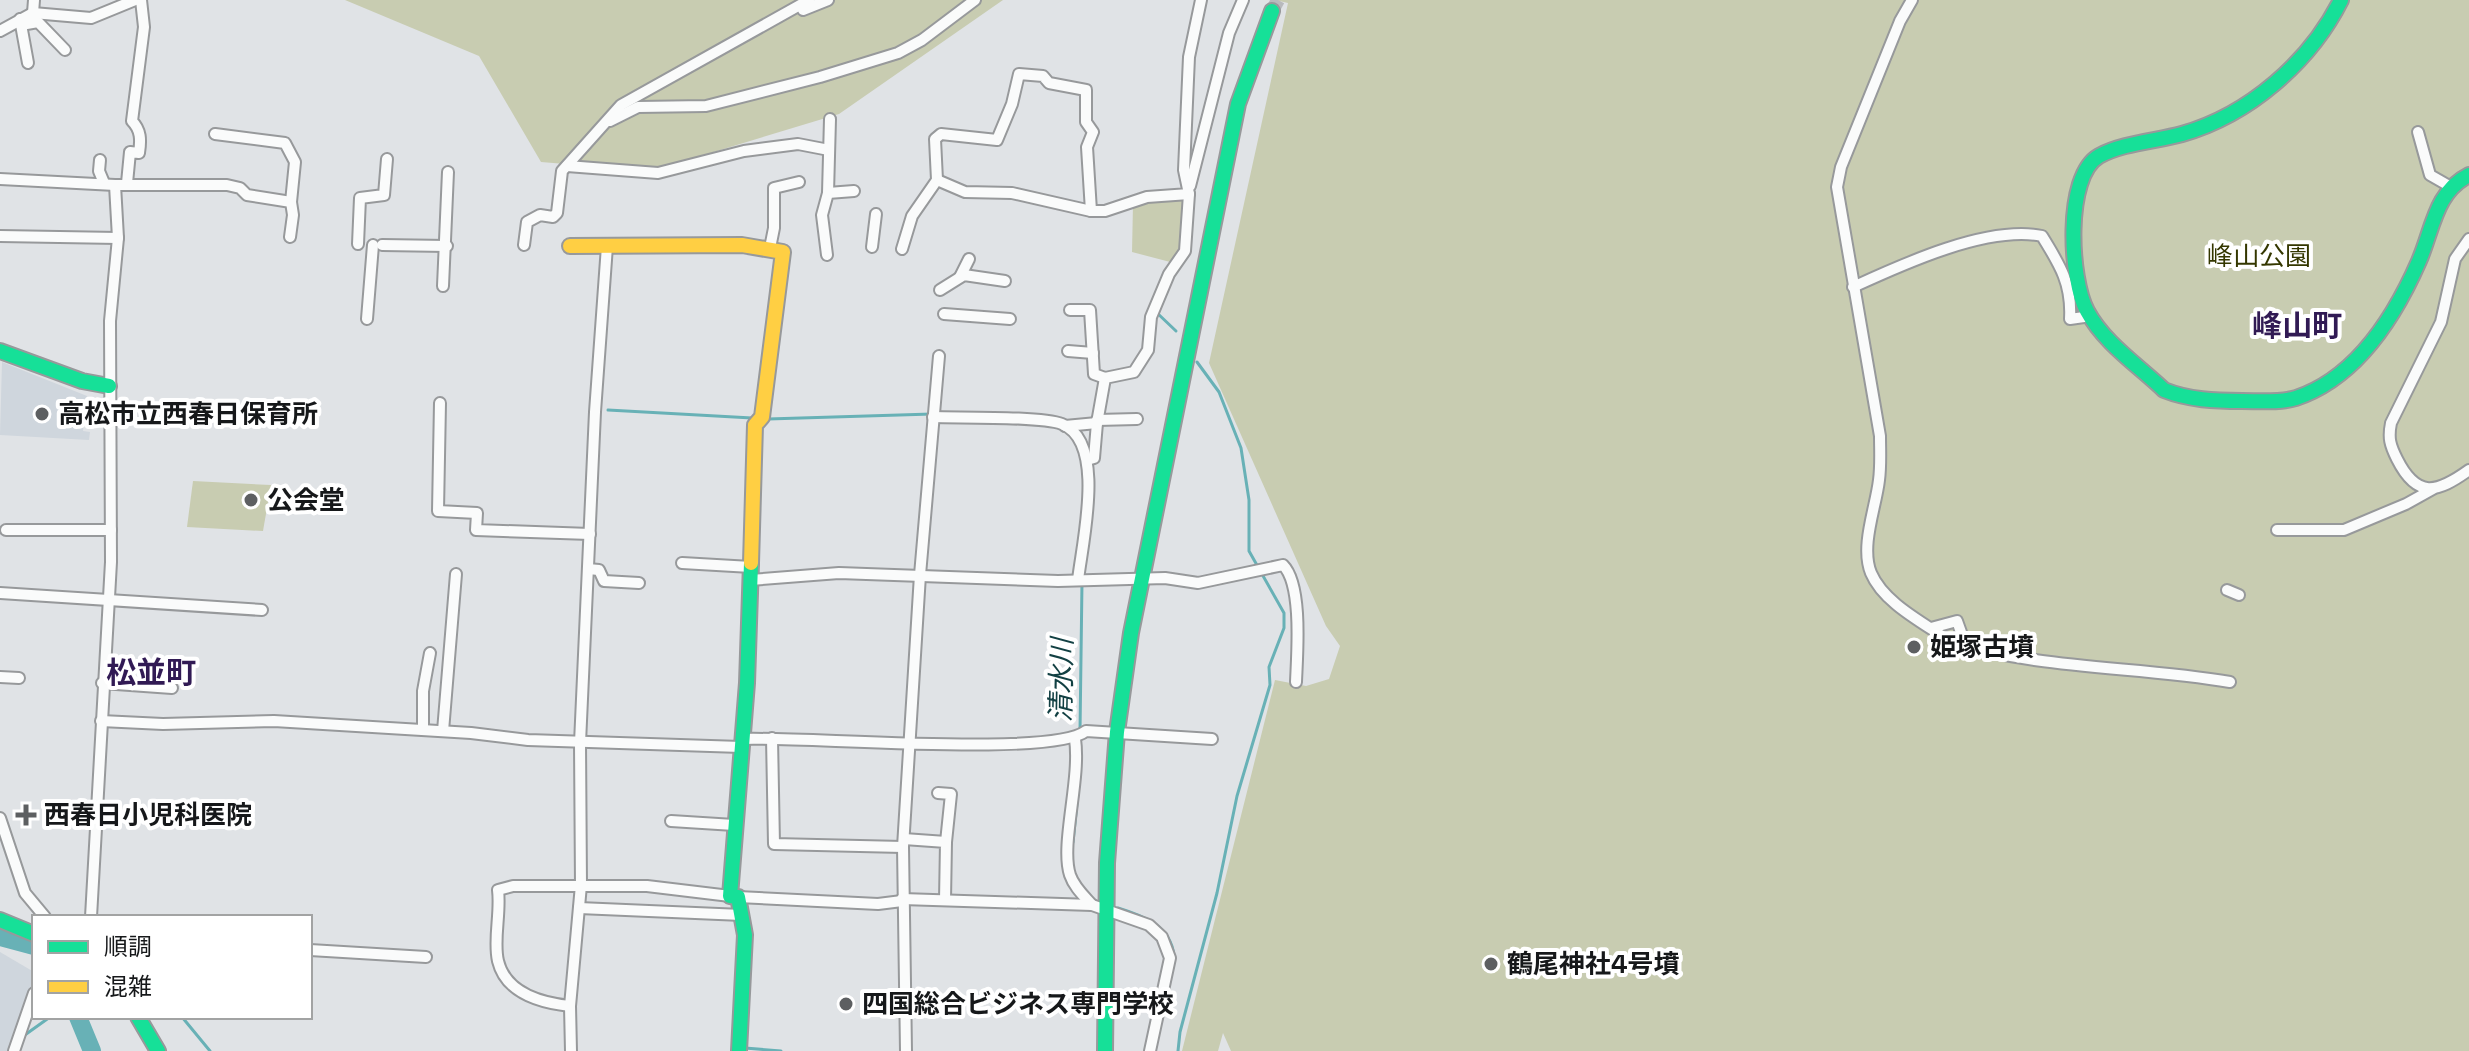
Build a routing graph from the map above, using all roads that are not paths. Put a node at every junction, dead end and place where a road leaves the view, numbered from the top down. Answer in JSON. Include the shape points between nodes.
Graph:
{"nodes":[{"id":1,"x":34,"y":0,"type":"edge"},
{"id":2,"x":809,"y":0,"type":"edge"},
{"id":3,"x":828,"y":0,"type":"edge"},
{"id":4,"x":975,"y":0,"type":"edge"},
{"id":5,"x":1201,"y":0,"type":"edge"},
{"id":6,"x":1243,"y":0,"type":"edge"},
{"id":7,"x":1912,"y":0,"type":"edge"},
{"id":8,"x":2341,"y":0,"type":"edge"},
{"id":9,"x":130,"y":1,"type":"edge"},
{"id":10,"x":1272,"y":11,"type":"tunnel mouth"},
{"id":11,"x":33,"y":13,"type":"junction"},
{"id":12,"x":778,"y":19,"type":"junction"},
{"id":13,"x":20,"y":21,"type":"junction"},
{"id":14,"x":3,"y":24,"type":"edge"},
{"id":15,"x":65,"y":50,"type":"dead end"},
{"id":16,"x":28,"y":63,"type":"dead end"},
{"id":17,"x":830,"y":119,"type":"dead end"},
{"id":18,"x":601,"y":125,"type":"junction"},
{"id":19,"x":2418,"y":132,"type":"dead end"},
{"id":20,"x":215,"y":134,"type":"dead end"},
{"id":21,"x":829,"y":150,"type":"junction"},
{"id":22,"x":387,"y":159,"type":"dead end"},
{"id":23,"x":100,"y":160,"type":"dead end"},
{"id":24,"x":567,"y":166,"type":"junction"},
{"id":25,"x":448,"y":172,"type":"dead end"},
{"id":26,"x":2469,"y":175,"type":"edge"},
{"id":27,"x":0,"y":179,"type":"edge"},
{"id":28,"x":937,"y":180,"type":"junction"},
{"id":29,"x":799,"y":182,"type":"dead end"},
{"id":30,"x":127,"y":183,"type":"junction"},
{"id":31,"x":109,"y":184,"type":"junction"},
{"id":32,"x":2451,"y":187,"type":"junction"},
{"id":33,"x":854,"y":191,"type":"dead end"},
{"id":34,"x":1190,"y":191,"type":"junction"},
{"id":35,"x":828,"y":193,"type":"junction"},
{"id":36,"x":291,"y":202,"type":"junction"},
{"id":37,"x":1091,"y":211,"type":"junction"},
{"id":38,"x":876,"y":214,"type":"dead end"},
{"id":39,"x":0,"y":236,"type":"edge"},
{"id":40,"x":290,"y":237,"type":"dead end"},
{"id":41,"x":118,"y":238,"type":"junction"},
{"id":42,"x":2469,"y":239,"type":"edge"},
{"id":43,"x":358,"y":244,"type":"dead end"},
{"id":44,"x":524,"y":245,"type":"dead end"},
{"id":45,"x":447,"y":246,"type":"junction"},
{"id":46,"x":570,"y":246,"type":"dead end"},
{"id":47,"x":607,"y":246,"type":"junction"},
{"id":48,"x":872,"y":247,"type":"dead end"},
{"id":49,"x":770,"y":248,"type":"junction"},
{"id":50,"x":902,"y":249,"type":"dead end"},
{"id":51,"x":827,"y":255,"type":"dead end"},
{"id":52,"x":969,"y":259,"type":"dead end"},
{"id":53,"x":960,"y":277,"type":"junction"},
{"id":54,"x":1005,"y":281,"type":"dead end"},
{"id":55,"x":443,"y":286,"type":"dead end"},
{"id":56,"x":1853,"y":287,"type":"junction"},
{"id":57,"x":940,"y":290,"type":"dead end"},
{"id":58,"x":1070,"y":310,"type":"dead end"},
{"id":59,"x":944,"y":314,"type":"dead end"},
{"id":60,"x":2091,"y":316,"type":"junction"},
{"id":61,"x":367,"y":319,"type":"dead end"},
{"id":62,"x":1010,"y":319,"type":"dead end"},
{"id":63,"x":0,"y":351,"type":"edge"},
{"id":64,"x":1068,"y":351,"type":"dead end"},
{"id":65,"x":1093,"y":353,"type":"junction"},
{"id":66,"x":939,"y":356,"type":"dead end"},
{"id":67,"x":1105,"y":378,"type":"junction"},
{"id":68,"x":109,"y":386,"type":"junction"},
{"id":69,"x":440,"y":403,"type":"dead end"},
{"id":70,"x":933,"y":417,"type":"junction"},
{"id":71,"x":1137,"y":419,"type":"dead end"},
{"id":72,"x":1097,"y":421,"type":"junction"},
{"id":73,"x":1068,"y":425,"type":"junction"},
{"id":74,"x":1090,"y":459,"type":"junction"},
{"id":75,"x":2469,"y":470,"type":"edge"},
{"id":76,"x":2433,"y":489,"type":"junction"},
{"id":77,"x":6,"y":530,"type":"dead end"},
{"id":78,"x":111,"y":530,"type":"junction"},
{"id":79,"x":2277,"y":530,"type":"dead end"},
{"id":80,"x":590,"y":534,"type":"junction"},
{"id":81,"x":682,"y":563,"type":"dead end"},
{"id":82,"x":588,"y":569,"type":"junction"},
{"id":83,"x":456,"y":574,"type":"dead end"},
{"id":84,"x":750,"y":574,"type":"junction"},
{"id":85,"x":920,"y":575,"type":"junction"},
{"id":86,"x":1141,"y":579,"type":"junction"},
{"id":87,"x":1083,"y":580,"type":"junction"},
{"id":88,"x":639,"y":583,"type":"dead end"},
{"id":89,"x":2227,"y":590,"type":"dead end"},
{"id":90,"x":0,"y":593,"type":"edge"},
{"id":91,"x":2239,"y":595,"type":"dead end"},
{"id":92,"x":109,"y":601,"type":"junction"},
{"id":93,"x":262,"y":610,"type":"dead end"},
{"id":94,"x":1931,"y":628,"type":"junction"},
{"id":95,"x":1951,"y":642,"type":"junction"},
{"id":96,"x":430,"y":653,"type":"dead end"},
{"id":97,"x":0,"y":677,"type":"edge"},
{"id":98,"x":19,"y":678,"type":"dead end"},
{"id":99,"x":1296,"y":682,"type":"dead end"},
{"id":100,"x":2230,"y":682,"type":"dead end"},
{"id":101,"x":102,"y":683,"type":"junction"},
{"id":102,"x":172,"y":688,"type":"dead end"},
{"id":103,"x":101,"y":721,"type":"junction"},
{"id":104,"x":423,"y":730,"type":"junction"},
{"id":105,"x":443,"y":731,"type":"junction"},
{"id":106,"x":1117,"y":732,"type":"junction"},
{"id":107,"x":1079,"y":736,"type":"junction"},
{"id":108,"x":772,"y":738,"type":"junction"},
{"id":109,"x":1212,"y":739,"type":"dead end"},
{"id":110,"x":580,"y":743,"type":"junction"},
{"id":111,"x":741,"y":743,"type":"junction"},
{"id":112,"x":909,"y":744,"type":"junction"},
{"id":113,"x":938,"y":793,"type":"dead end"},
{"id":114,"x":0,"y":818,"type":"edge"},
{"id":115,"x":671,"y":821,"type":"dead end"},
{"id":116,"x":734,"y":825,"type":"junction"},
{"id":117,"x":946,"y":842,"type":"junction"},
{"id":118,"x":903,"y":843,"type":"junction"},
{"id":119,"x":581,"y":885,"type":"junction"},
{"id":120,"x":734,"y":897,"type":"junction"},
{"id":121,"x":902,"y":900,"type":"junction"},
{"id":122,"x":945,"y":900,"type":"junction"},
{"id":123,"x":1099,"y":906,"type":"junction"},
{"id":124,"x":579,"y":908,"type":"junction"},
{"id":125,"x":43,"y":915,"type":"edge"},
{"id":126,"x":91,"y":915,"type":"edge"},
{"id":127,"x":742,"y":915,"type":"junction"},
{"id":128,"x":0,"y":920,"type":"edge"},
{"id":129,"x":32,"y":933,"type":"edge"},
{"id":130,"x":312,"y":950,"type":"edge"},
{"id":131,"x":426,"y":957,"type":"dead end"},
{"id":132,"x":32,"y":999,"type":"edge"},
{"id":133,"x":570,"y":1006,"type":"junction"},
{"id":134,"x":139,"y":1019,"type":"edge"},
{"id":135,"x":14,"y":1051,"type":"edge"},
{"id":136,"x":158,"y":1051,"type":"edge"},
{"id":137,"x":571,"y":1051,"type":"edge"},
{"id":138,"x":739,"y":1051,"type":"edge"},
{"id":139,"x":906,"y":1051,"type":"edge"},
{"id":140,"x":1105,"y":1051,"type":"edge"},
{"id":141,"x":1150,"y":1051,"type":"edge"}],
"edges":[{"from":1,"to":11,"type":"street"},
{"from":2,"to":12,"type":"street"},
{"from":3,"to":12,"type":"street"},
{"from":4,"to":18,"type":"street","via":[[898,53],[706,106],[638,107]]},
{"from":5,"to":34,"type":"street","via":[[1189,57],[1184,170]]},
{"from":6,"to":34,"type":"street","via":[[1229,33]]},
{"from":7,"to":56,"type":"street","via":[[1841,167],[1837,187]]},
{"from":8,"to":60,"type":"street","via":[[2326,30],[2304,56],[2229,116],[2100,155],[2086,167],[2075,200],[2080,288]]},
{"from":9,"to":11,"type":"street","via":[[91,18]]},
{"from":9,"to":30,"type":"street","via":[[144,27],[132,121],[141,143],[139,153],[130,152]]},
{"from":10,"to":86,"type":"street","via":[[1238,104]]},
{"from":11,"to":13,"type":"street"},
{"from":12,"to":18,"type":"street","via":[[631,97]]},
{"from":13,"to":14,"type":"street"},
{"from":13,"to":15,"type":"street","via":[[38,22]]},
{"from":13,"to":16,"type":"street"},
{"from":17,"to":21,"type":"street"},
{"from":18,"to":24,"type":"street"},
{"from":19,"to":32,"type":"street","via":[[2430,175]]},
{"from":20,"to":36,"type":"street","via":[[285,143],[295,162]]},
{"from":21,"to":24,"type":"street","via":[[798,144],[744,151],[658,173]]},
{"from":21,"to":35,"type":"street"},
{"from":22,"to":43,"type":"street","via":[[384,195],[360,198]]},
{"from":23,"to":31,"type":"street","via":[[99,171]]},
{"from":24,"to":44,"type":"street","via":[[557,213],[527,222]]},
{"from":25,"to":45,"type":"street"},
{"from":26,"to":32,"type":"street"},
{"from":27,"to":31,"type":"street"},
{"from":28,"to":37,"type":"street","via":[[965,192],[1012,193]]},
{"from":28,"to":37,"type":"street","via":[[935,139],[941,134],[997,140],[1019,74],[1043,76],[1049,83],[1086,90],[1086,122],[1093,132],[1087,147]]},
{"from":28,"to":50,"type":"street","via":[[912,216]]},
{"from":29,"to":49,"type":"street","via":[[774,188]]},
{"from":30,"to":31,"type":"street"},
{"from":30,"to":36,"type":"street","via":[[227,185],[247,195]]},
{"from":31,"to":41,"type":"street"},
{"from":32,"to":60,"type":"street","via":[[2418,263],[2373,338],[2330,381],[2294,399],[2212,401],[2176,395],[2164,390]]},
{"from":33,"to":35,"type":"street"},
{"from":34,"to":37,"type":"street"},
{"from":34,"to":67,"type":"street","via":[[1188,244],[1151,317],[1148,350],[1134,372]]},
{"from":35,"to":51,"type":"street","via":[[822,215]]},
{"from":36,"to":40,"type":"street"},
{"from":38,"to":48,"type":"street"},
{"from":39,"to":41,"type":"street"},
{"from":41,"to":68,"type":"street"},
{"from":42,"to":76,"type":"street","via":[[2455,259],[2441,322],[2388,439],[2410,482]]},
{"from":45,"to":55,"type":"street"},
{"from":45,"to":61,"type":"street","via":[[378,245],[364,296]]},
{"from":46,"to":47,"type":"street"},
{"from":47,"to":49,"type":"street"},
{"from":47,"to":80,"type":"street"},
{"from":49,"to":84,"type":"street","via":[[783,252],[762,417],[755,425]]},
{"from":52,"to":53,"type":"street"},
{"from":53,"to":54,"type":"street"},
{"from":53,"to":57,"type":"street"},
{"from":56,"to":60,"type":"street","via":[[1988,238],[2027,233],[2042,236],[2065,272],[2072,294],[2070,319]]},
{"from":56,"to":94,"type":"street","via":[[1880,436],[1880,476],[1868,554],[1871,573],[1904,609]]},
{"from":58,"to":65,"type":"street","via":[[1090,310]]},
{"from":59,"to":62,"type":"street"},
{"from":63,"to":68,"type":"street"},
{"from":64,"to":65,"type":"street"},
{"from":65,"to":67,"type":"street","via":[[1094,374]]},
{"from":66,"to":70,"type":"street"},
{"from":67,"to":72,"type":"street"},
{"from":68,"to":78,"type":"street"},
{"from":69,"to":80,"type":"street","via":[[438,511],[477,513],[476,530]]},
{"from":70,"to":73,"type":"street"},
{"from":70,"to":85,"type":"street"},
{"from":71,"to":72,"type":"street"},
{"from":72,"to":73,"type":"street"},
{"from":72,"to":74,"type":"street"},
{"from":73,"to":74,"type":"street"},
{"from":74,"to":87,"type":"street"},
{"from":75,"to":76,"type":"street"},
{"from":76,"to":79,"type":"street","via":[[2344,530]]},
{"from":77,"to":78,"type":"street"},
{"from":78,"to":92,"type":"street"},
{"from":80,"to":82,"type":"street"},
{"from":81,"to":84,"type":"street"},
{"from":82,"to":88,"type":"street","via":[[599,570],[604,581]]},
{"from":82,"to":110,"type":"street"},
{"from":83,"to":105,"type":"street"},
{"from":84,"to":85,"type":"street"},
{"from":84,"to":111,"type":"street"},
{"from":85,"to":87,"type":"street"},
{"from":85,"to":112,"type":"street"},
{"from":86,"to":87,"type":"street"},
{"from":86,"to":99,"type":"street","via":[[1198,583],[1283,565],[1290,574],[1299,636]]},
{"from":86,"to":106,"type":"street"},
{"from":89,"to":91,"type":"street"},
{"from":90,"to":92,"type":"street"},
{"from":92,"to":93,"type":"street"},
{"from":92,"to":101,"type":"street"},
{"from":94,"to":95,"type":"street"},
{"from":94,"to":95,"type":"street","via":[[1957,621],[1962,635]]},
{"from":95,"to":100,"type":"street","via":[[2073,667],[2175,672]]},
{"from":96,"to":104,"type":"street"},
{"from":97,"to":98,"type":"street"},
{"from":101,"to":102,"type":"street"},
{"from":101,"to":103,"type":"street"},
{"from":103,"to":104,"type":"street","via":[[274,721]]},
{"from":103,"to":126,"type":"street"},
{"from":104,"to":105,"type":"street"},
{"from":105,"to":110,"type":"street"},
{"from":106,"to":107,"type":"street"},
{"from":106,"to":109,"type":"street"},
{"from":106,"to":123,"type":"street"},
{"from":107,"to":112,"type":"street"},
{"from":107,"to":123,"type":"street","via":[[1067,861],[1074,886]]},
{"from":108,"to":111,"type":"street"},
{"from":108,"to":112,"type":"street"},
{"from":108,"to":118,"type":"street","via":[[774,844]]},
{"from":110,"to":111,"type":"street"},
{"from":110,"to":119,"type":"street"},
{"from":111,"to":116,"type":"street"},
{"from":112,"to":118,"type":"street"},
{"from":113,"to":117,"type":"street","via":[[951,794]]},
{"from":114,"to":125,"type":"street","via":[[25,893]]},
{"from":115,"to":116,"type":"street"},
{"from":116,"to":120,"type":"street"},
{"from":117,"to":118,"type":"street"},
{"from":117,"to":122,"type":"street"},
{"from":118,"to":121,"type":"street"},
{"from":119,"to":120,"type":"street","via":[[647,886]]},
{"from":119,"to":124,"type":"street"},
{"from":119,"to":133,"type":"street","via":[[498,890],[498,961],[510,983],[527,997]]},
{"from":120,"to":121,"type":"street","via":[[878,904]]},
{"from":120,"to":127,"type":"street"},
{"from":121,"to":122,"type":"street"},
{"from":121,"to":139,"type":"street"},
{"from":122,"to":123,"type":"street"},
{"from":123,"to":140,"type":"street"},
{"from":123,"to":141,"type":"street","via":[[1149,925],[1168,948]]},
{"from":124,"to":127,"type":"street"},
{"from":124,"to":133,"type":"street"},
{"from":127,"to":138,"type":"street"},
{"from":128,"to":129,"type":"street"},
{"from":130,"to":131,"type":"street"},
{"from":132,"to":135,"type":"street"},
{"from":133,"to":137,"type":"street"},
{"from":134,"to":136,"type":"street"}]}
